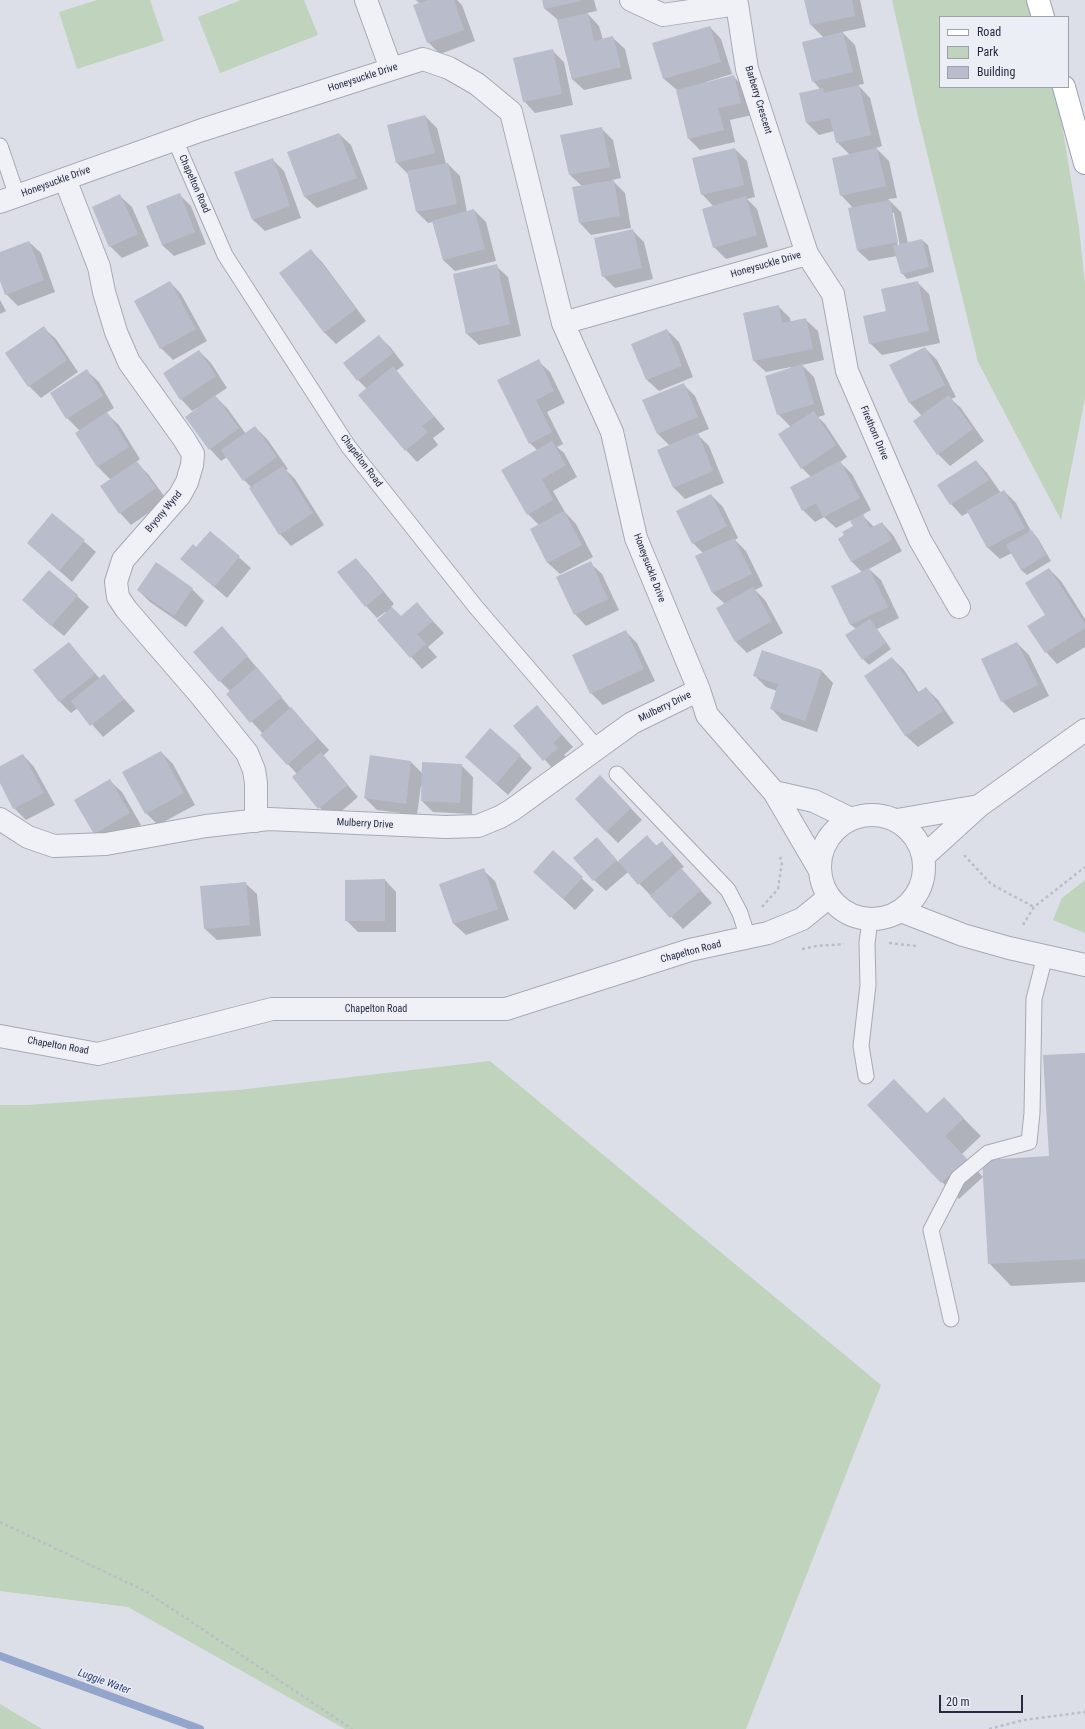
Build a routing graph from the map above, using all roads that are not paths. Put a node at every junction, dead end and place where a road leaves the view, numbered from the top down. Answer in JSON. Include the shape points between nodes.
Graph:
{"nodes":[{"id":1,"x":366,"y":0,"type":"edge"},
{"id":2,"x":631,"y":0,"type":"edge"},
{"id":3,"x":1038,"y":0,"type":"edge"},
{"id":4,"x":1043,"y":16,"type":"edge"},
{"id":5,"x":391,"y":69,"type":"junction"},
{"id":6,"x":1064,"y":88,"type":"edge"},
{"id":7,"x":174,"y":140,"type":"junction"},
{"id":8,"x":0,"y":146,"type":"edge"},
{"id":9,"x":1085,"y":163,"type":"edge"},
{"id":10,"x":65,"y":179,"type":"junction"},
{"id":11,"x":9,"y":199,"type":"edge"},
{"id":12,"x":807,"y":254,"type":"junction"},
{"id":13,"x":563,"y":323,"type":"junction"},
{"id":14,"x":959,"y":607,"type":"dead end"},
{"id":15,"x":699,"y":690,"type":"junction"},
{"id":16,"x":1085,"y":730,"type":"edge"},
{"id":17,"x":597,"y":748,"type":"junction"},
{"id":18,"x":617,"y":774,"type":"dead end"},
{"id":19,"x":774,"y":792,"type":"junction"},
{"id":20,"x":979,"y":806,"type":"junction"},
{"id":21,"x":0,"y":819,"type":"edge"},
{"id":22,"x":852,"y":819,"type":"junction"},
{"id":23,"x":897,"y":820,"type":"junction"},
{"id":24,"x":256,"y":821,"type":"junction"},
{"id":25,"x":924,"y":856,"type":"junction"},
{"id":26,"x":819,"y":870,"type":"junction"},
{"id":27,"x":829,"y":897,"type":"junction"},
{"id":28,"x":901,"y":912,"type":"junction"},
{"id":29,"x":870,"y":920,"type":"junction"},
{"id":30,"x":748,"y":938,"type":"junction"},
{"id":31,"x":1045,"y":956,"type":"junction"},
{"id":32,"x":1085,"y":965,"type":"edge"},
{"id":33,"x":0,"y":1036,"type":"edge"},
{"id":34,"x":866,"y":1076,"type":"dead end"},
{"id":35,"x":951,"y":1319,"type":"dead end"}],
"edges":[{"from":1,"to":5,"type":"street"},
{"from":2,"to":12,"type":"street","name":"Barberry Crescent","via":[[663,15],[737,4],[747,69]]},
{"from":3,"to":4,"type":"main road"},
{"from":5,"to":7,"type":"street","name":"Honeysuckle Drive"},
{"from":5,"to":13,"type":"street","name":"Honeysuckle Drive","via":[[423,59],[449,68],[477,84],[511,112]]},
{"from":6,"to":9,"type":"main road"},
{"from":7,"to":10,"type":"street","name":"Honeysuckle Drive"},
{"from":7,"to":17,"type":"lane","name":"Chapelton Road","via":[[225,255],[348,446],[475,606]]},
{"from":8,"to":11,"type":"lane"},
{"from":10,"to":11,"type":"street","name":"Honeysuckle Drive"},
{"from":10,"to":24,"type":"street","name":"Bryony Wynd","via":[[99,267],[116,332],[129,362],[193,454],[188,482],[180,495],[123,560],[116,582],[118,597],[247,753],[256,783]]},
{"from":12,"to":13,"type":"street","name":"Honeysuckle Drive"},
{"from":12,"to":14,"type":"street","name":"Firethorn Drive","via":[[833,294],[847,371],[907,512],[920,540]]},
{"from":13,"to":15,"type":"street","name":"Honeysuckle Drive","via":[[612,432],[636,538]]},
{"from":15,"to":17,"type":"street","name":"Mulberry Drive","via":[[632,723]]},
{"from":15,"to":19,"type":"street","name":"Honeysuckle Drive","via":[[707,715]]},
{"from":16,"to":20,"type":"street"},
{"from":17,"to":24,"type":"street","name":"Mulberry Drive","via":[[512,810],[478,826],[446,827],[269,819]]},
{"from":18,"to":30,"type":"lane","via":[[728,890],[740,913]]},
{"from":19,"to":22,"type":"street","via":[[814,801]]},
{"from":19,"to":26,"type":"street","name":"Honeysuckle Drive"},
{"from":20,"to":23,"type":"street"},
{"from":20,"to":25,"type":"street"},
{"from":21,"to":24,"type":"street","name":"Mulberry Drive","via":[[28,837],[54,846],[106,844],[206,826]]},
{"from":22,"to":23,"type":"street","via":[[866,815]]},
{"from":22,"to":26,"type":"street","via":[[838,827],[828,839],[821,854]]},
{"from":23,"to":25,"type":"street","via":[[914,836]]},
{"from":25,"to":28,"type":"street","via":[[925,872],[921,887],[913,901]]},
{"from":26,"to":27,"type":"street","via":[[822,884]]},
{"from":27,"to":29,"type":"street","via":[[854,917]]},
{"from":27,"to":30,"type":"street","name":"Chapelton Road","via":[[802,919]]},
{"from":28,"to":29,"type":"street","via":[[886,918]]},
{"from":28,"to":31,"type":"street","via":[[963,935]]},
{"from":29,"to":34,"type":"lane","via":[[867,943],[868,986],[861,1046]]},
{"from":30,"to":33,"type":"street","name":"Chapelton Road","via":[[690,950],[506,1009],[272,1009],[98,1054]]},
{"from":31,"to":32,"type":"street"},
{"from":31,"to":35,"type":"lane","via":[[1034,999],[1032,1113],[1028,1142],[988,1152],[958,1178],[931,1230]]}]}
